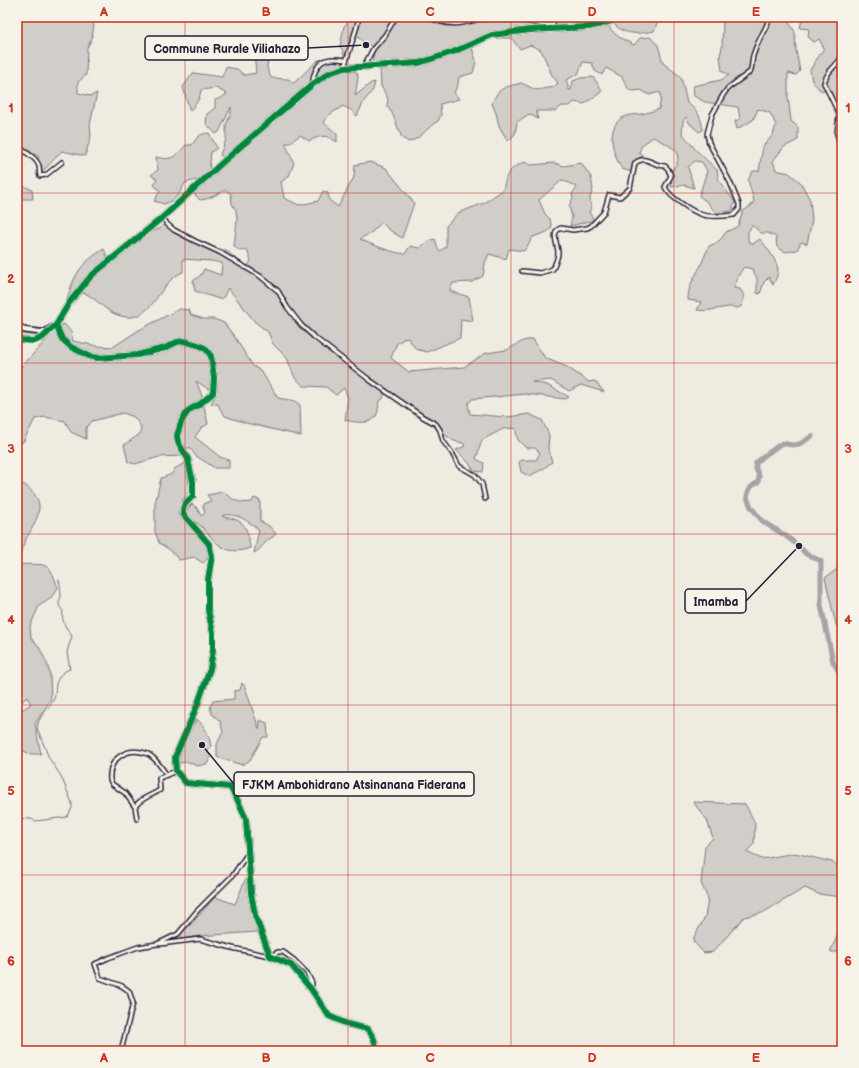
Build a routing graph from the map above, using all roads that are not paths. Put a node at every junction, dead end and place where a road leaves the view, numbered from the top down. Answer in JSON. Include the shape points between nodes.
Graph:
{"nodes":[{"id":1,"x":359,"y":17,"type":"edge"},
{"id":2,"x":396,"y":17,"type":"edge"},
{"id":3,"x":428,"y":17,"type":"edge"},
{"id":4,"x":556,"y":17,"type":"edge"},
{"id":5,"x":592,"y":17,"type":"edge"},
{"id":6,"x":624,"y":17,"type":"edge"},
{"id":7,"x":770,"y":17,"type":"edge"},
{"id":8,"x":478,"y":18,"type":"edge"},
{"id":9,"x":606,"y":23,"type":"junction"},
{"id":10,"x":553,"y":27,"type":"junction"},
{"id":11,"x":842,"y":56,"type":"edge"},
{"id":12,"x":346,"y":60,"type":"junction"},
{"id":13,"x":364,"y":66,"type":"junction"},
{"id":14,"x":344,"y":68,"type":"junction"},
{"id":15,"x":313,"y":84,"type":"junction"},
{"id":16,"x":17,"y":147,"type":"edge"},
{"id":17,"x":842,"y":149,"type":"edge"},
{"id":18,"x":62,"y":162,"type":"dead end"},
{"id":19,"x":163,"y":217,"type":"junction"},
{"id":20,"x":522,"y":271,"type":"dead end"},
{"id":21,"x":17,"y":325,"type":"edge"},
{"id":22,"x":56,"y":325,"type":"junction"},
{"id":23,"x":17,"y":340,"type":"edge"},
{"id":24,"x":485,"y":499,"type":"dead end"},
{"id":25,"x":176,"y":771,"type":"junction"},
{"id":26,"x":168,"y":775,"type":"junction"},
{"id":27,"x":135,"y":807,"type":"junction"},
{"id":28,"x":138,"y":819,"type":"dead end"},
{"id":29,"x":248,"y":853,"type":"junction"},
{"id":30,"x":156,"y":944,"type":"junction"},
{"id":31,"x":270,"y":956,"type":"junction"},
{"id":32,"x":311,"y":988,"type":"junction"},
{"id":33,"x":122,"y":1051,"type":"edge"},
{"id":34,"x":377,"y":1051,"type":"edge"}],
"edges":[{"from":1,"to":12,"type":"street"},
{"from":2,"to":13,"type":"street"},
{"from":3,"to":8,"type":"street","via":[[452,24],[462,24]]},
{"from":4,"to":10,"type":"street"},
{"from":5,"to":9,"type":"street"},
{"from":6,"to":9,"type":"street"},
{"from":7,"to":20,"type":"street","via":[[754,52],[750,72],[728,88],[715,108],[708,126],[709,143],[739,204],[739,209],[734,215],[704,216],[681,203],[665,188],[671,176],[668,169],[640,159],[635,163],[628,191],[620,197],[609,195],[604,212],[593,224],[587,228],[573,230],[561,228],[555,233],[558,255],[553,268],[540,273]]},
{"from":8,"to":10,"type":"street","via":[[508,18]]},
{"from":9,"to":10,"type":"street","via":[[588,27]]},
{"from":10,"to":13,"type":"street","via":[[492,35],[420,63]]},
{"from":11,"to":17,"type":"street","via":[[828,72],[824,83],[839,114],[837,134]]},
{"from":12,"to":14,"type":"street"},
{"from":12,"to":15,"type":"street","via":[[323,62],[313,76]]},
{"from":13,"to":14,"type":"street"},
{"from":14,"to":15,"type":"street"},
{"from":15,"to":19,"type":"street"},
{"from":16,"to":18,"type":"street","via":[[35,160],[40,176],[46,175]]},
{"from":19,"to":22,"type":"street","via":[[91,276],[69,302]]},
{"from":19,"to":24,"type":"street","via":[[174,230],[260,276],[278,291],[301,325],[314,337],[371,381],[436,424],[443,441],[459,466],[475,474],[482,484]]},
{"from":21,"to":22,"type":"street","via":[[24,330],[45,332]]},
{"from":22,"to":23,"type":"street","via":[[35,341]]},
{"from":22,"to":25,"type":"street","via":[[62,339],[93,357],[137,355],[184,341],[205,348],[211,356],[214,393],[189,410],[177,435],[178,442],[188,459],[193,482],[193,496],[184,504],[183,514],[209,544],[212,556],[208,580],[208,610],[213,633],[213,650],[210,669],[198,706],[175,757]]},
{"from":25,"to":26,"type":"street"},
{"from":25,"to":29,"type":"street","via":[[186,783],[230,787],[246,819]]},
{"from":26,"to":27,"type":"street","via":[[159,778],[160,790],[139,800]]},
{"from":26,"to":27,"type":"street","via":[[150,755],[129,751],[116,758],[111,767],[110,780],[125,793]]},
{"from":27,"to":28,"type":"street"},
{"from":29,"to":30,"type":"street","via":[[233,875],[178,934]]},
{"from":29,"to":31,"type":"street","via":[[251,893]]},
{"from":30,"to":31,"type":"street","via":[[200,939]]},
{"from":30,"to":33,"type":"street","via":[[138,947],[95,964],[100,978],[129,990],[133,1003]]},
{"from":31,"to":32,"type":"street","via":[[292,965]]},
{"from":31,"to":32,"type":"street","via":[[278,952],[288,955],[307,973],[312,983]]},
{"from":32,"to":34,"type":"street","via":[[329,1016],[368,1029]]}]}
